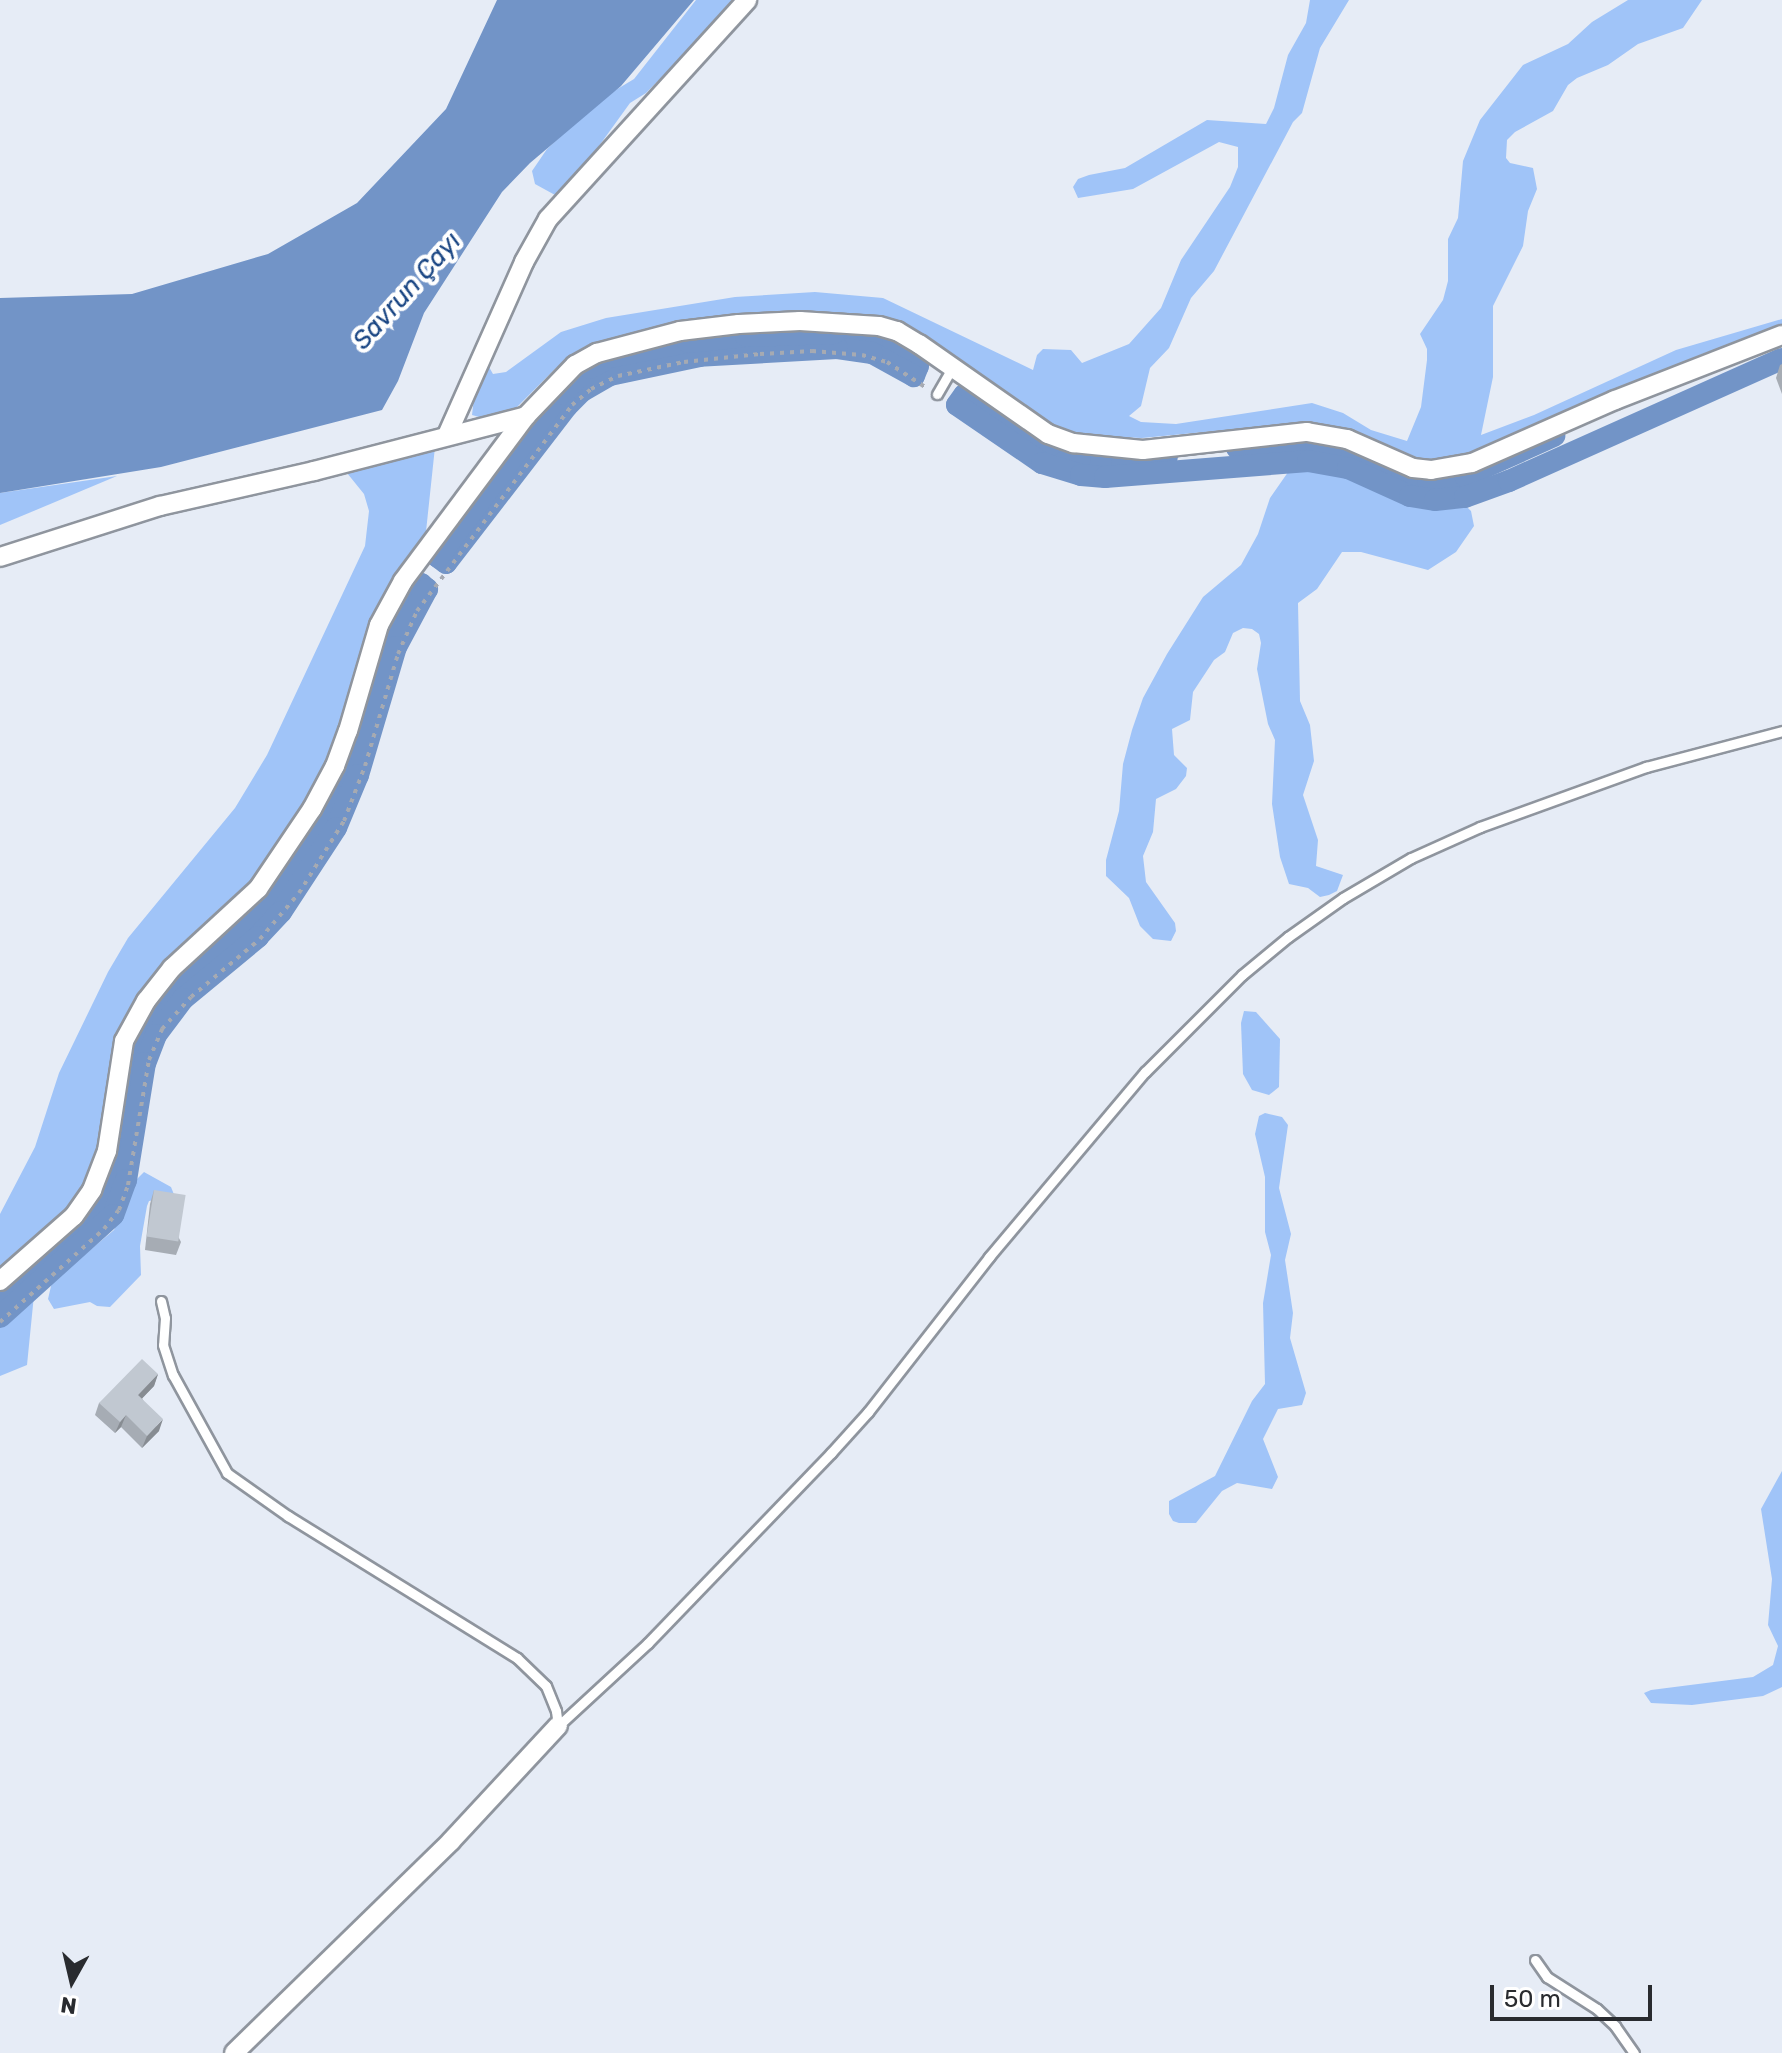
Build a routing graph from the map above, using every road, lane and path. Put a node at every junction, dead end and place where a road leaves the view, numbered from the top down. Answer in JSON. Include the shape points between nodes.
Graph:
{"nodes":[{"id":1,"x":747,"y":0,"type":"edge"},
{"id":2,"x":1782,"y":335,"type":"edge"},
{"id":3,"x":953,"y":366,"type":"junction"},
{"id":4,"x":937,"y":394,"type":"joint"},
{"id":5,"x":526,"y":416,"type":"junction"},
{"id":6,"x":448,"y":433,"type":"junction"},
{"id":7,"x":0,"y":557,"type":"edge"},
{"id":8,"x":1782,"y":731,"type":"edge"},
{"id":9,"x":97,"y":1222,"type":"dead end"},
{"id":10,"x":104,"y":1229,"type":"junction"},
{"id":11,"x":0,"y":1281,"type":"edge"},
{"id":12,"x":161,"y":1301,"type":"dead end"},
{"id":13,"x":0,"y":1322,"type":"edge"},
{"id":14,"x":558,"y":1726,"type":"junction"},
{"id":15,"x":1535,"y":1960,"type":"dead end"},
{"id":16,"x":234,"y":2053,"type":"edge"},
{"id":17,"x":1634,"y":2053,"type":"edge"}],
"edges":[{"from":1,"to":6,"type":"street","via":[[548,219]]},
{"from":2,"to":3,"type":"street","via":[[1472,463],[1442,470],[1413,468],[1347,439],[1307,432],[1143,450],[1073,443],[1048,434]]},
{"from":3,"to":4,"type":"lane"},
{"from":3,"to":5,"type":"street","via":[[897,331],[879,326],[739,324],[680,331],[597,353],[575,365]]},
{"from":4,"to":10,"type":"path","via":[[875,358],[812,351],[724,357],[635,372],[606,381],[572,405],[417,611],[344,821],[306,882],[260,939],[162,1029],[149,1060],[125,1198]]},
{"from":5,"to":6,"type":"street"},
{"from":5,"to":11,"type":"street","via":[[439,529],[384,616],[340,754],[312,809],[258,889],[172,968],[133,1020],[118,1066],[107,1151],[84,1205]]},
{"from":6,"to":7,"type":"street","via":[[121,517]]},
{"from":8,"to":14,"type":"lane","via":[[1646,767],[1480,827],[1411,858],[1288,937],[1145,1072],[831,1453],[648,1643]]},
{"from":9,"to":10,"type":"path"},
{"from":10,"to":13,"type":"path"},
{"from":12,"to":14,"type":"lane","via":[[163,1345],[173,1375],[227,1473],[517,1658],[546,1686]]},
{"from":14,"to":16,"type":"street","via":[[451,1841]]},
{"from":15,"to":17,"type":"lane","via":[[1547,1977],[1597,2009]]}]}
